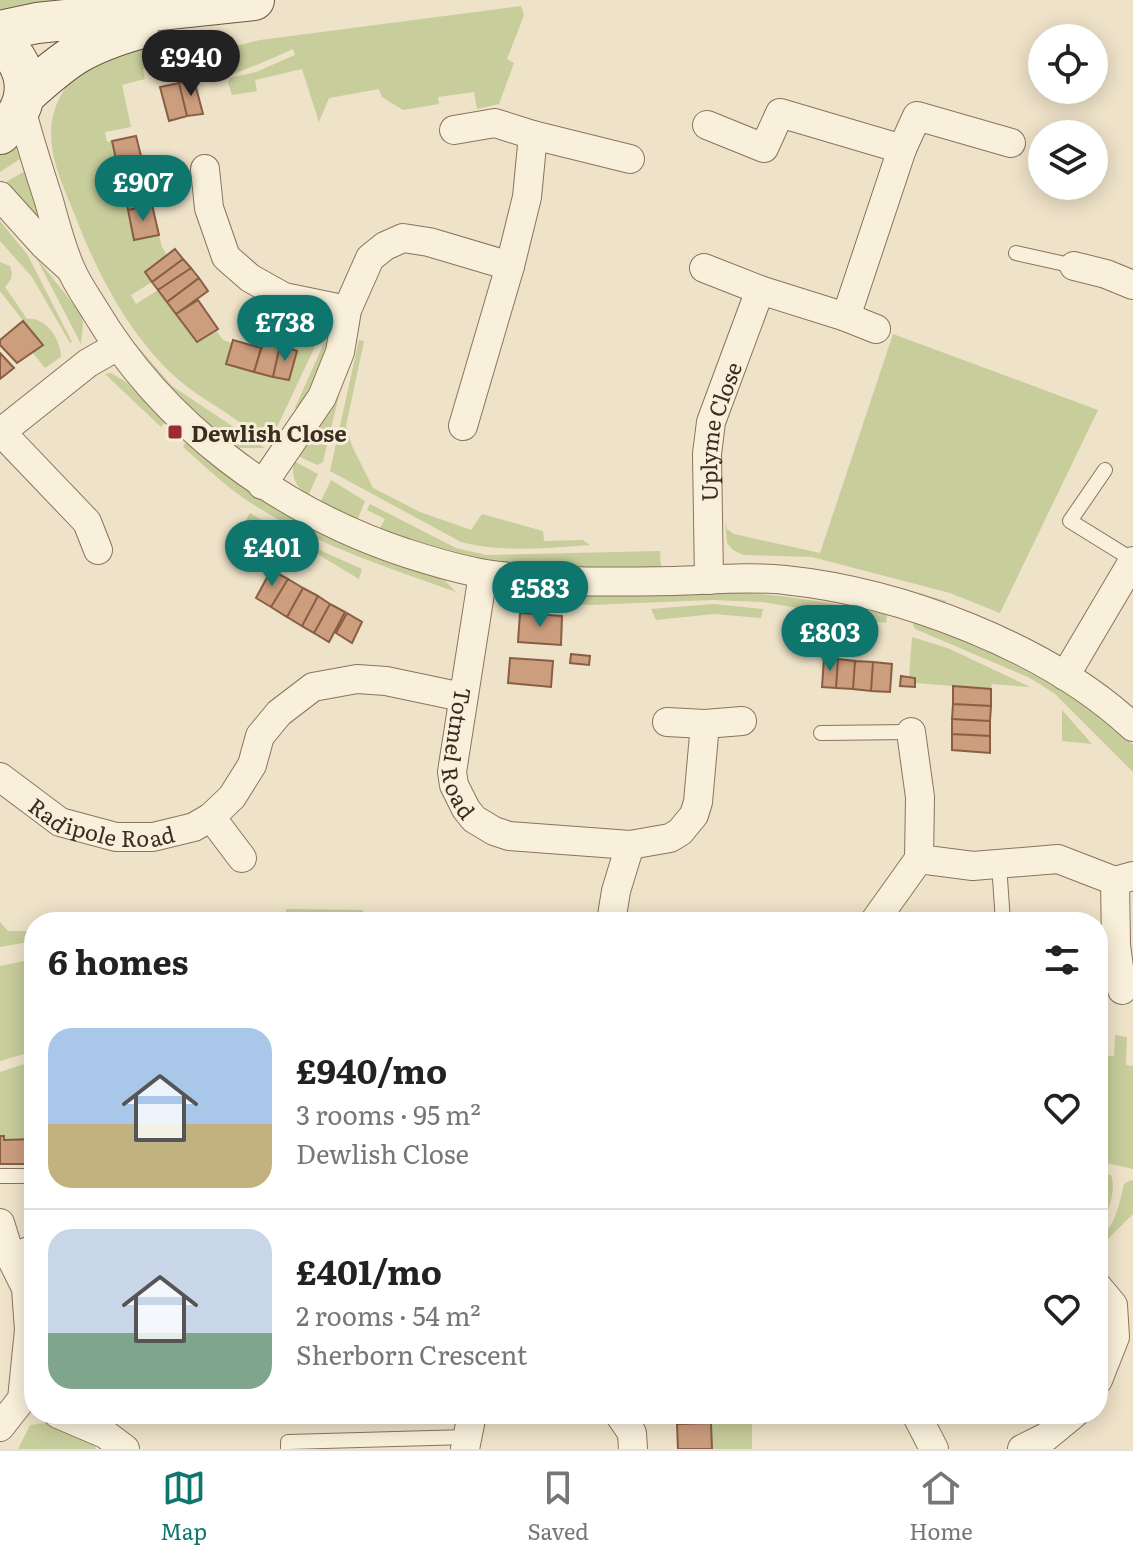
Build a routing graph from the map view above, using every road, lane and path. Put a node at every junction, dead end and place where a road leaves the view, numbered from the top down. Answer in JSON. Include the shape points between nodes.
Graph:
{"nodes":[{"id":1,"x":240,"y":2,"type":"edge"},
{"id":2,"x":0,"y":31,"type":"edge"},
{"id":3,"x":0,"y":41,"type":"edge"},
{"id":4,"x":15,"y":112,"type":"edge"},
{"id":5,"x":707,"y":125,"type":"dead end"},
{"id":6,"x":454,"y":130,"type":"dead end"},
{"id":7,"x":533,"y":135,"type":"junction"},
{"id":8,"x":1011,"y":143,"type":"dead end"},
{"id":9,"x":902,"y":149,"type":"junction"},
{"id":10,"x":630,"y":159,"type":"dead end"},
{"id":11,"x":205,"y":169,"type":"dead end"},
{"id":12,"x":0,"y":196,"type":"edge"},
{"id":13,"x":1016,"y":253,"type":"dead end"},
{"id":14,"x":510,"y":266,"type":"junction"},
{"id":15,"x":1074,"y":266,"type":"joint"},
{"id":16,"x":704,"y":268,"type":"dead end"},
{"id":17,"x":71,"y":270,"type":"junction"},
{"id":18,"x":1133,"y":285,"type":"edge"},
{"id":19,"x":760,"y":290,"type":"junction"},
{"id":20,"x":347,"y":310,"type":"junction"},
{"id":21,"x":846,"y":317,"type":"junction"},
{"id":22,"x":876,"y":329,"type":"dead end"},
{"id":23,"x":116,"y":347,"type":"junction"},
{"id":24,"x":463,"y":426,"type":"dead end"},
{"id":25,"x":0,"y":433,"type":"edge"},
{"id":26,"x":1105,"y":470,"type":"dead end"},
{"id":27,"x":262,"y":485,"type":"junction"},
{"id":28,"x":98,"y":550,"type":"dead end"},
{"id":29,"x":1133,"y":561,"type":"edge"},
{"id":30,"x":483,"y":574,"type":"junction"},
{"id":31,"x":709,"y":580,"type":"junction"},
{"id":32,"x":1065,"y":676,"type":"junction"},
{"id":33,"x":462,"y":697,"type":"junction"},
{"id":34,"x":742,"y":721,"type":"dead end"},
{"id":35,"x":667,"y":722,"type":"dead end"},
{"id":36,"x":705,"y":724,"type":"junction"},
{"id":37,"x":1133,"y":727,"type":"edge"},
{"id":38,"x":911,"y":732,"type":"joint"},
{"id":39,"x":821,"y":733,"type":"dead end"},
{"id":40,"x":0,"y":777,"type":"edge"},
{"id":41,"x":211,"y":817,"type":"junction"},
{"id":42,"x":630,"y":845,"type":"junction"},
{"id":43,"x":242,"y":858,"type":"dead end"},
{"id":44,"x":919,"y":859,"type":"junction"},
{"id":45,"x":999,"y":864,"type":"junction"},
{"id":46,"x":1124,"y":878,"type":"edge"},
{"id":47,"x":613,"y":912,"type":"edge"},
{"id":48,"x":881,"y":912,"type":"edge"},
{"id":49,"x":1002,"y":912,"type":"edge"},
{"id":50,"x":1122,"y":990,"type":"dead end"},
{"id":51,"x":0,"y":1176,"type":"edge"},
{"id":52,"x":24,"y":1176,"type":"edge"},
{"id":53,"x":0,"y":1223,"type":"edge"},
{"id":54,"x":22,"y":1254,"type":"edge"},
{"id":55,"x":1108,"y":1299,"type":"edge"},
{"id":56,"x":1108,"y":1355,"type":"edge"},
{"id":57,"x":24,"y":1406,"type":"edge"},
{"id":58,"x":82,"y":1424,"type":"edge"},
{"id":59,"x":626,"y":1424,"type":"edge"},
{"id":60,"x":921,"y":1424,"type":"edge"},
{"id":61,"x":1062,"y":1424,"type":"edge"},
{"id":62,"x":0,"y":1427,"type":"edge"},
{"id":63,"x":468,"y":1433,"type":"edge"},
{"id":64,"x":125,"y":1449,"type":"edge"},
{"id":65,"x":288,"y":1449,"type":"edge"},
{"id":66,"x":633,"y":1449,"type":"edge"},
{"id":67,"x":934,"y":1449,"type":"edge"},
{"id":68,"x":1022,"y":1449,"type":"edge"}],
"edges":[{"from":1,"to":2,"type":"main road"},
{"from":1,"to":4,"type":"main road","via":[[94,42],[73,54]]},
{"from":3,"to":4,"type":"main road","via":[[21,66],[25,82]]},
{"from":4,"to":17,"type":"street"},
{"from":5,"to":9,"type":"street","via":[[764,148],[780,113]]},
{"from":6,"to":7,"type":"street","via":[[495,123]]},
{"from":7,"to":10,"type":"street"},
{"from":7,"to":14,"type":"street","via":[[527,197]]},
{"from":8,"to":9,"type":"street","via":[[917,116]]},
{"from":9,"to":21,"type":"street"},
{"from":11,"to":20,"type":"street","via":[[209,208],[226,257],[284,297]]},
{"from":12,"to":17,"type":"street"},
{"from":13,"to":15,"type":"lane"},
{"from":14,"to":20,"type":"street","via":[[403,238],[370,258]]},
{"from":14,"to":24,"type":"street"},
{"from":15,"to":18,"type":"street"},
{"from":16,"to":19,"type":"street"},
{"from":17,"to":23,"type":"street"},
{"from":19,"to":21,"type":"street"},
{"from":19,"to":31,"type":"street","name":"Uplyme Close","via":[[711,422]]},
{"from":20,"to":27,"type":"street","via":[[340,352],[322,397]]},
{"from":21,"to":22,"type":"street"},
{"from":23,"to":25,"type":"street"},
{"from":23,"to":27,"type":"street","via":[[184,423]]},
{"from":25,"to":28,"type":"street","via":[[87,522]]},
{"from":26,"to":29,"type":"lane","via":[[1070,521]]},
{"from":27,"to":30,"type":"street","via":[[366,540]]},
{"from":29,"to":32,"type":"street"},
{"from":30,"to":31,"type":"street","via":[[584,583]]},
{"from":30,"to":33,"type":"street","name":"Totmel Road"},
{"from":31,"to":32,"type":"street","via":[[784,579],[893,600],[977,630]]},
{"from":32,"to":37,"type":"street"},
{"from":33,"to":41,"type":"street","name":"Radipole Road","via":[[357,679],[313,687],[260,736],[252,765],[232,797]]},
{"from":33,"to":42,"type":"street","name":"Totmel Road","via":[[452,772],[459,797],[474,819],[509,836]]},
{"from":34,"to":36,"type":"street"},
{"from":35,"to":36,"type":"street"},
{"from":36,"to":42,"type":"street","name":"Totmel Road","via":[[694,815],[670,838]]},
{"from":38,"to":39,"type":"lane"},
{"from":38,"to":44,"type":"street","via":[[920,797]]},
{"from":40,"to":41,"type":"street","name":"Radipole Road","via":[[60,822],[116,837],[153,837]]},
{"from":41,"to":43,"type":"street","name":"Radipole Road"},
{"from":42,"to":47,"type":"street"},
{"from":44,"to":45,"type":"street"},
{"from":44,"to":48,"type":"street"},
{"from":45,"to":46,"type":"street","via":[[1058,859]]},
{"from":45,"to":49,"type":"lane"},
{"from":46,"to":50,"type":"street","via":[[1116,945]]},
{"from":51,"to":52,"type":"lane"},
{"from":53,"to":54,"type":"street"},
{"from":55,"to":56,"type":"street","via":[[1115,1337]]},
{"from":57,"to":62,"type":"street"},
{"from":58,"to":64,"type":"street"},
{"from":59,"to":66,"type":"street"},
{"from":60,"to":67,"type":"street"},
{"from":61,"to":68,"type":"street"},
{"from":63,"to":65,"type":"lane","via":[[288,1442]]}]}
